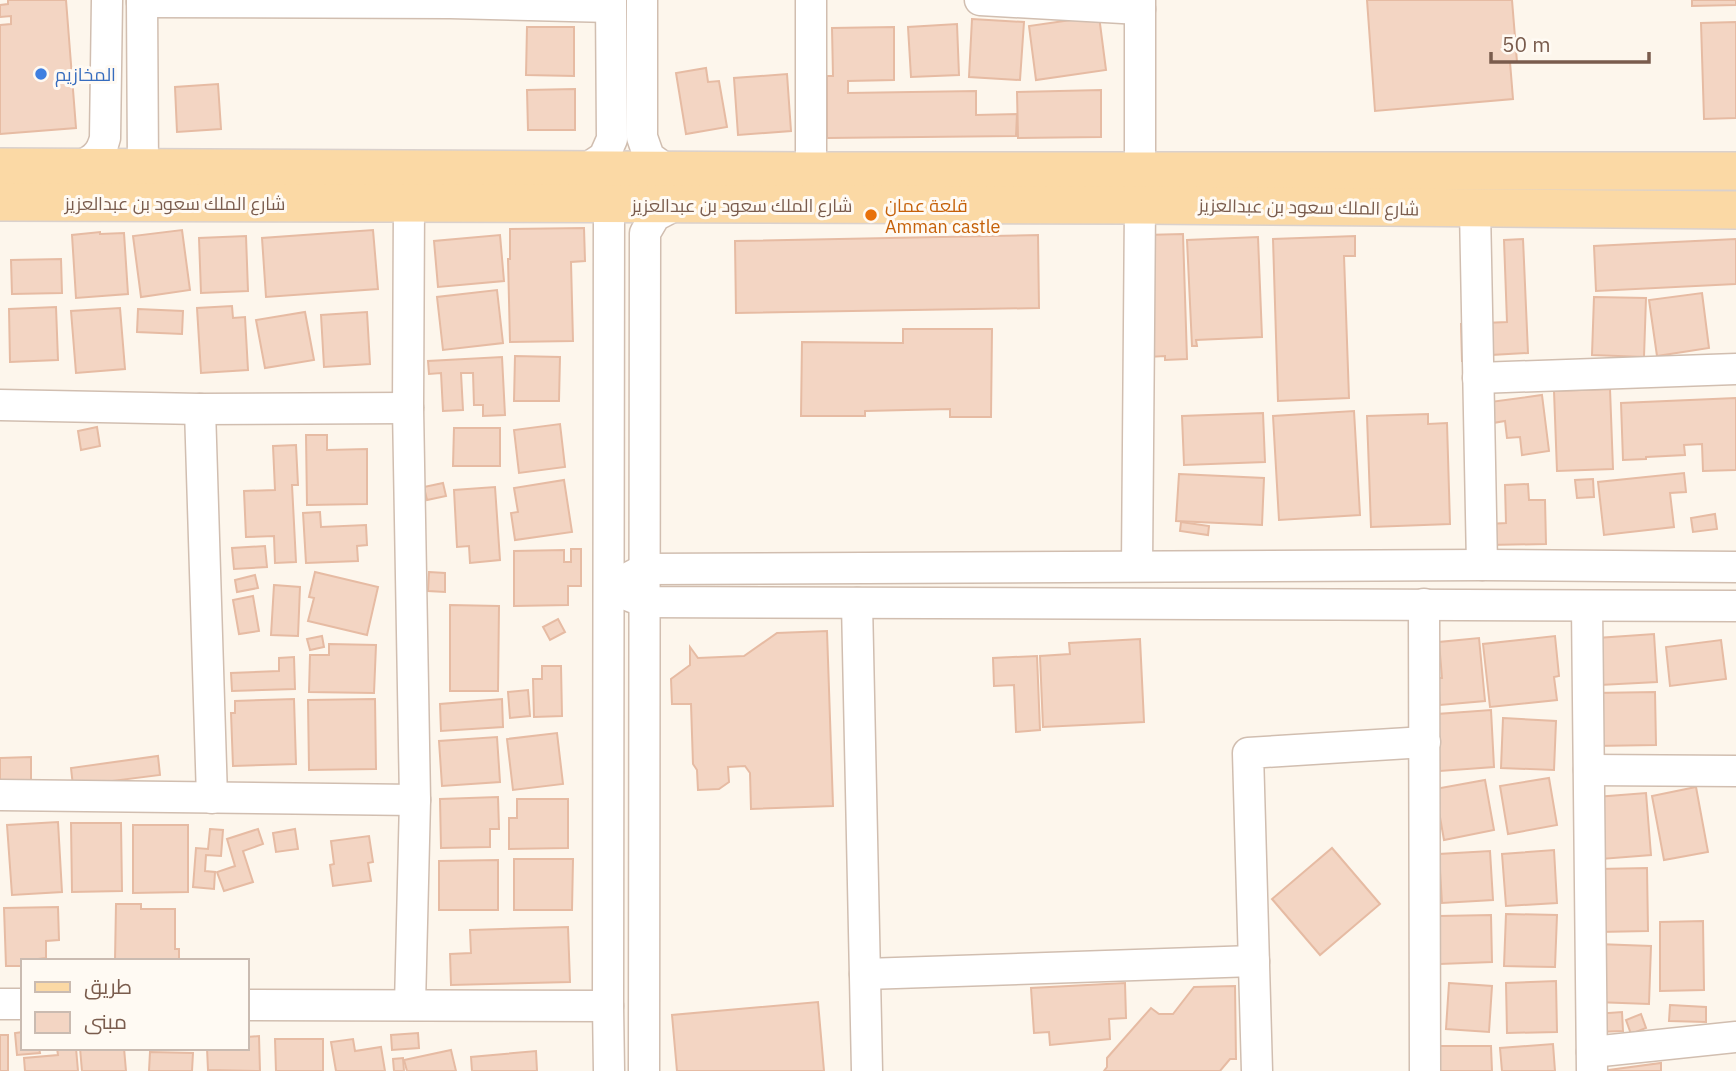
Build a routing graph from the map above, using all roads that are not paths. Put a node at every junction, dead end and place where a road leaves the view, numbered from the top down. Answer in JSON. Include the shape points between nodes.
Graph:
{"nodes":[{"id":1,"x":107,"y":0,"type":"edge"},
{"id":2,"x":642,"y":0,"type":"edge"},
{"id":3,"x":811,"y":0,"type":"edge"},
{"id":4,"x":980,"y":0,"type":"edge"},
{"id":5,"x":142,"y":1,"type":"edge"},
{"id":6,"x":450,"y":1,"type":"edge"},
{"id":7,"x":307,"y":2,"type":"edge"},
{"id":8,"x":611,"y":4,"type":"edge"},
{"id":9,"x":1140,"y":4,"type":"edge"},
{"id":10,"x":613,"y":85,"type":"junction"},
{"id":11,"x":643,"y":88,"type":"junction"},
{"id":12,"x":0,"y":167,"type":"edge"},
{"id":13,"x":74,"y":168,"type":"junction"},
{"id":14,"x":142,"y":168,"type":"junction"},
{"id":15,"x":586,"y":169,"type":"junction"},
{"id":16,"x":667,"y":170,"type":"junction"},
{"id":17,"x":1726,"y":170,"type":"edge"},
{"id":18,"x":794,"y":171,"type":"junction"},
{"id":19,"x":1140,"y":188,"type":"junction"},
{"id":20,"x":0,"y":194,"type":"edge"},
{"id":21,"x":0,"y":202,"type":"edge"},
{"id":22,"x":409,"y":203,"type":"junction"},
{"id":23,"x":609,"y":205,"type":"junction"},
{"id":24,"x":676,"y":205,"type":"junction"},
{"id":25,"x":1535,"y":208,"type":"junction"},
{"id":26,"x":1475,"y":209,"type":"junction"},
{"id":27,"x":1736,"y":210,"type":"edge"},
{"id":28,"x":1736,"y":369,"type":"edge"},
{"id":29,"x":1478,"y":378,"type":"junction"},
{"id":30,"x":0,"y":405,"type":"edge"},
{"id":31,"x":408,"y":408,"type":"junction"},
{"id":32,"x":200,"y":409,"type":"junction"},
{"id":33,"x":1482,"y":565,"type":"junction"},
{"id":34,"x":1137,"y":566,"type":"junction"},
{"id":35,"x":1736,"y":567,"type":"edge"},
{"id":36,"x":645,"y":569,"type":"junction"},
{"id":37,"x":609,"y":588,"type":"junction"},
{"id":38,"x":645,"y":602,"type":"junction"},
{"id":39,"x":857,"y":603,"type":"junction"},
{"id":40,"x":1424,"y":604,"type":"junction"},
{"id":41,"x":1587,"y":606,"type":"junction"},
{"id":42,"x":1736,"y":606,"type":"edge"},
{"id":43,"x":1425,"y":742,"type":"junction"},
{"id":44,"x":1589,"y":770,"type":"junction"},
{"id":45,"x":1736,"y":771,"type":"edge"},
{"id":46,"x":0,"y":795,"type":"edge"},
{"id":47,"x":212,"y":797,"type":"junction"},
{"id":48,"x":415,"y":800,"type":"junction"},
{"id":49,"x":1254,"y":961,"type":"junction"},
{"id":50,"x":865,"y":974,"type":"junction"},
{"id":51,"x":0,"y":1004,"type":"edge"},
{"id":52,"x":21,"y":1004,"type":"edge"},
{"id":53,"x":248,"y":1004,"type":"edge"},
{"id":54,"x":410,"y":1005,"type":"junction"},
{"id":55,"x":608,"y":1006,"type":"junction"},
{"id":56,"x":1736,"y":1037,"type":"edge"},
{"id":57,"x":1592,"y":1061,"type":"edge"},
{"id":58,"x":609,"y":1071,"type":"edge"},
{"id":59,"x":644,"y":1071,"type":"edge"},
{"id":60,"x":867,"y":1071,"type":"edge"},
{"id":61,"x":1257,"y":1071,"type":"edge"},
{"id":62,"x":1425,"y":1071,"type":"edge"}],
"edges":[{"from":1,"to":13,"type":"street","via":[[105,138],[97,156]]},
{"from":2,"to":11,"type":"street"},
{"from":3,"to":18,"type":"street"},
{"from":4,"to":9,"type":"street"},
{"from":5,"to":7,"type":"street"},
{"from":5,"to":14,"type":"street"},
{"from":6,"to":7,"type":"street"},
{"from":6,"to":8,"type":"street"},
{"from":8,"to":10,"type":"street"},
{"from":9,"to":19,"type":"street"},
{"from":10,"to":11,"type":"street"},
{"from":10,"to":15,"type":"street","via":[[609,149]]},
{"from":11,"to":16,"type":"street","via":[[645,148],[649,157]]},
{"from":12,"to":13,"type":"main road","name":"شارع الملك سعود بن عبدالعزيز"},
{"from":13,"to":14,"type":"main road","name":"شارع الملك سعود بن عبدالعزيز"},
{"from":14,"to":15,"type":"main road","name":"شارع الملك سعود بن عبدالعزيز"},
{"from":14,"to":20,"type":"main road","via":[[138,183],[124,190]]},
{"from":15,"to":16,"type":"main road","name":"شارع الملك سعود بن عبدالعزيز"},
{"from":16,"to":18,"type":"main road","name":"شارع الملك سعود بن عبدالعزيز"},
{"from":17,"to":19,"type":"main road","name":"شارع الملك سعود بن عبدالعزيز"},
{"from":17,"to":25,"type":"main road","via":[[1730,185],[1723,193],[1603,195]]},
{"from":18,"to":19,"type":"main road","name":"شارع الملك سعود بن عبدالعزيز"},
{"from":18,"to":23,"type":"street","via":[[721,185],[621,186],[611,193]]},
{"from":19,"to":24,"type":"main road","name":"شارع الملك سعود بن عبدالعزيز"},
{"from":19,"to":26,"type":"main road","name":"شارع الملك سعود بن عبدالعزيز"},
{"from":19,"to":34,"type":"street"},
{"from":21,"to":22,"type":"main road","name":"شارع الملك سعود بن عبدالعزيز"},
{"from":22,"to":23,"type":"main road","name":"شارع الملك سعود بن عبدالعزيز"},
{"from":22,"to":31,"type":"street"},
{"from":23,"to":24,"type":"main road","name":"شارع الملك سعود بن عبدالعزيز"},
{"from":23,"to":37,"type":"street"},
{"from":24,"to":36,"type":"street","via":[[655,216],[645,233]]},
{"from":25,"to":26,"type":"main road","name":"شارع الملك سعود بن عبدالعزيز"},
{"from":25,"to":27,"type":"main road","name":"شارع الملك سعود بن عبدالعزيز"},
{"from":26,"to":29,"type":"street"},
{"from":28,"to":29,"type":"street"},
{"from":29,"to":33,"type":"street"},
{"from":30,"to":32,"type":"street"},
{"from":31,"to":32,"type":"street"},
{"from":31,"to":48,"type":"street"},
{"from":32,"to":47,"type":"street"},
{"from":33,"to":34,"type":"street"},
{"from":33,"to":35,"type":"street"},
{"from":34,"to":36,"type":"street"},
{"from":36,"to":37,"type":"street"},
{"from":36,"to":38,"type":"street"},
{"from":37,"to":38,"type":"street"},
{"from":37,"to":55,"type":"street"},
{"from":38,"to":39,"type":"street"},
{"from":38,"to":59,"type":"street"},
{"from":39,"to":40,"type":"street"},
{"from":39,"to":50,"type":"street"},
{"from":40,"to":41,"type":"street"},
{"from":40,"to":43,"type":"street"},
{"from":41,"to":42,"type":"street"},
{"from":41,"to":44,"type":"street"},
{"from":43,"to":49,"type":"street","via":[[1248,753]]},
{"from":43,"to":62,"type":"street"},
{"from":44,"to":45,"type":"street"},
{"from":44,"to":57,"type":"street"},
{"from":46,"to":47,"type":"street"},
{"from":47,"to":48,"type":"street"},
{"from":48,"to":54,"type":"street"},
{"from":49,"to":50,"type":"street"},
{"from":49,"to":61,"type":"street"},
{"from":50,"to":60,"type":"street"},
{"from":51,"to":52,"type":"street"},
{"from":53,"to":54,"type":"street"},
{"from":54,"to":55,"type":"street"},
{"from":55,"to":58,"type":"street"},
{"from":56,"to":57,"type":"street"}]}
